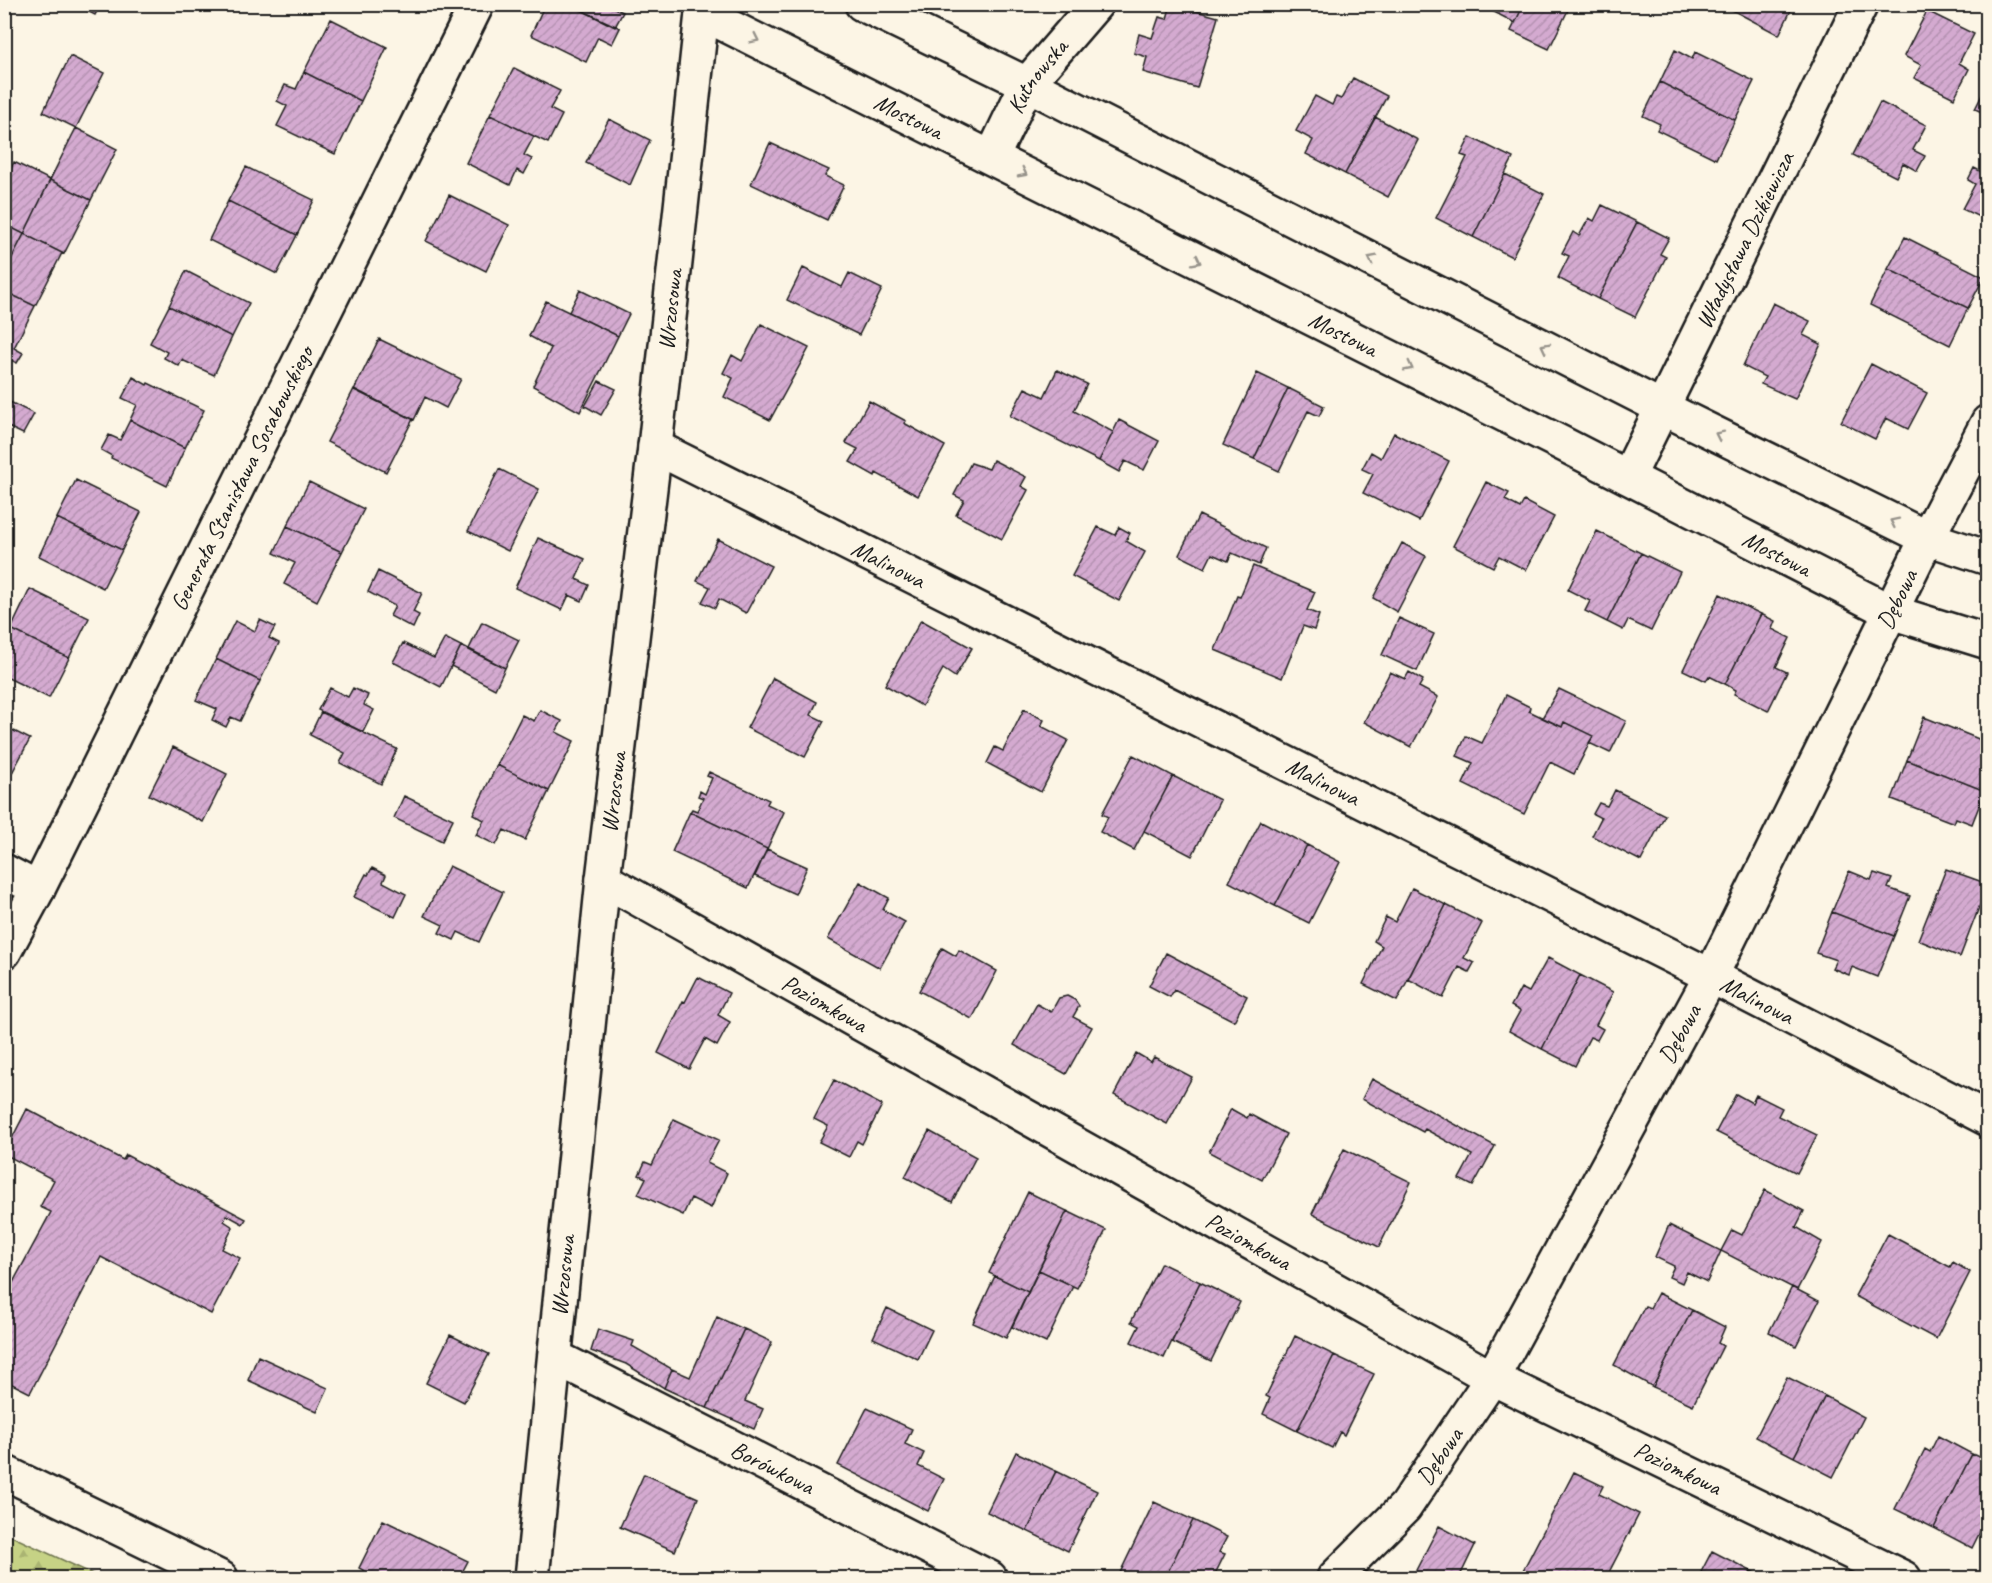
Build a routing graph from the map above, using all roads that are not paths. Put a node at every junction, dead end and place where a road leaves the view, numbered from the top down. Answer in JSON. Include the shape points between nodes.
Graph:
{"nodes":[{"id":1,"x":477,"y":4,"type":"edge"},
{"id":2,"x":862,"y":4,"type":"edge"},
{"id":3,"x":1096,"y":4,"type":"edge"},
{"id":4,"x":1861,"y":4,"type":"edge"},
{"id":5,"x":703,"y":9,"type":"edge"},
{"id":6,"x":1027,"y":84,"type":"junction"},
{"id":7,"x":992,"y":157,"type":"junction"},
{"id":8,"x":1661,"y":407,"type":"junction"},
{"id":9,"x":1988,"y":422,"type":"edge"},
{"id":10,"x":655,"y":447,"type":"junction"},
{"id":11,"x":1628,"y":477,"type":"junction"},
{"id":12,"x":1927,"y":538,"type":"junction"},
{"id":13,"x":1988,"y":558,"type":"edge"},
{"id":14,"x":1891,"y":612,"type":"junction"},
{"id":15,"x":1988,"y":642,"type":"edge"},
{"id":16,"x":4,"y":871,"type":"edge"},
{"id":17,"x":603,"y":879,"type":"junction"},
{"id":18,"x":38,"y":889,"type":"junction"},
{"id":19,"x":4,"y":952,"type":"edge"},
{"id":20,"x":1711,"y":976,"type":"junction"},
{"id":21,"x":1988,"y":1119,"type":"edge"},
{"id":22,"x":555,"y":1357,"type":"junction"},
{"id":23,"x":1492,"y":1378,"type":"junction"},
{"id":24,"x":4,"y":1472,"type":"edge"},
{"id":25,"x":221,"y":1578,"type":"edge"},
{"id":26,"x":532,"y":1578,"type":"edge"},
{"id":27,"x":990,"y":1578,"type":"edge"},
{"id":28,"x":1334,"y":1578,"type":"edge"},
{"id":29,"x":1904,"y":1578,"type":"edge"}],
"edges":[{"from":1,"to":18,"type":"street","name":"Generała Stanisława Sosabowskiego"},
{"from":2,"to":6,"type":"street"},
{"from":3,"to":6,"type":"street","name":"Kutnowska"},
{"from":4,"to":8,"type":"street","name":"Władysława Dzikiewicza"},
{"from":5,"to":7,"type":"street","name":"Mostowa","one_way":true},
{"from":5,"to":10,"type":"street","name":"Wrzosowa"},
{"from":6,"to":7,"type":"street","name":"Kutnowska"},
{"from":8,"to":6,"type":"street","one_way":true},
{"from":7,"to":11,"type":"street","name":"Mostowa","one_way":true},
{"from":8,"to":11,"type":"street","name":"Władysława Dzikiewicza"},
{"from":12,"to":8,"type":"street","one_way":true},
{"from":9,"to":12,"type":"street","name":"Dębowa"},
{"from":10,"to":17,"type":"street","name":"Wrzosowa"},
{"from":10,"to":20,"type":"street","name":"Malinowa"},
{"from":11,"to":14,"type":"street","name":"Mostowa"},
{"from":12,"to":13,"type":"street"},
{"from":12,"to":14,"type":"street","name":"Dębowa"},
{"from":14,"to":15,"type":"street","name":"Mostowa"},
{"from":14,"to":20,"type":"street","name":"Dębowa"},
{"from":16,"to":18,"type":"street"},
{"from":17,"to":22,"type":"street","name":"Wrzosowa"},
{"from":17,"to":23,"type":"street","name":"Poziomkowa"},
{"from":18,"to":19,"type":"street","name":"Generała Stanisława Sosabowskiego"},
{"from":20,"to":21,"type":"street","name":"Malinowa"},
{"from":20,"to":23,"type":"street","name":"Dębowa"},
{"from":22,"to":26,"type":"street","name":"Wrzosowa"},
{"from":22,"to":27,"type":"street","name":"Borówkowa"},
{"from":23,"to":28,"type":"street","name":"Dębowa","via":[[1405,1507]]},
{"from":23,"to":29,"type":"street","name":"Poziomkowa"},
{"from":24,"to":25,"type":"street"}]}
